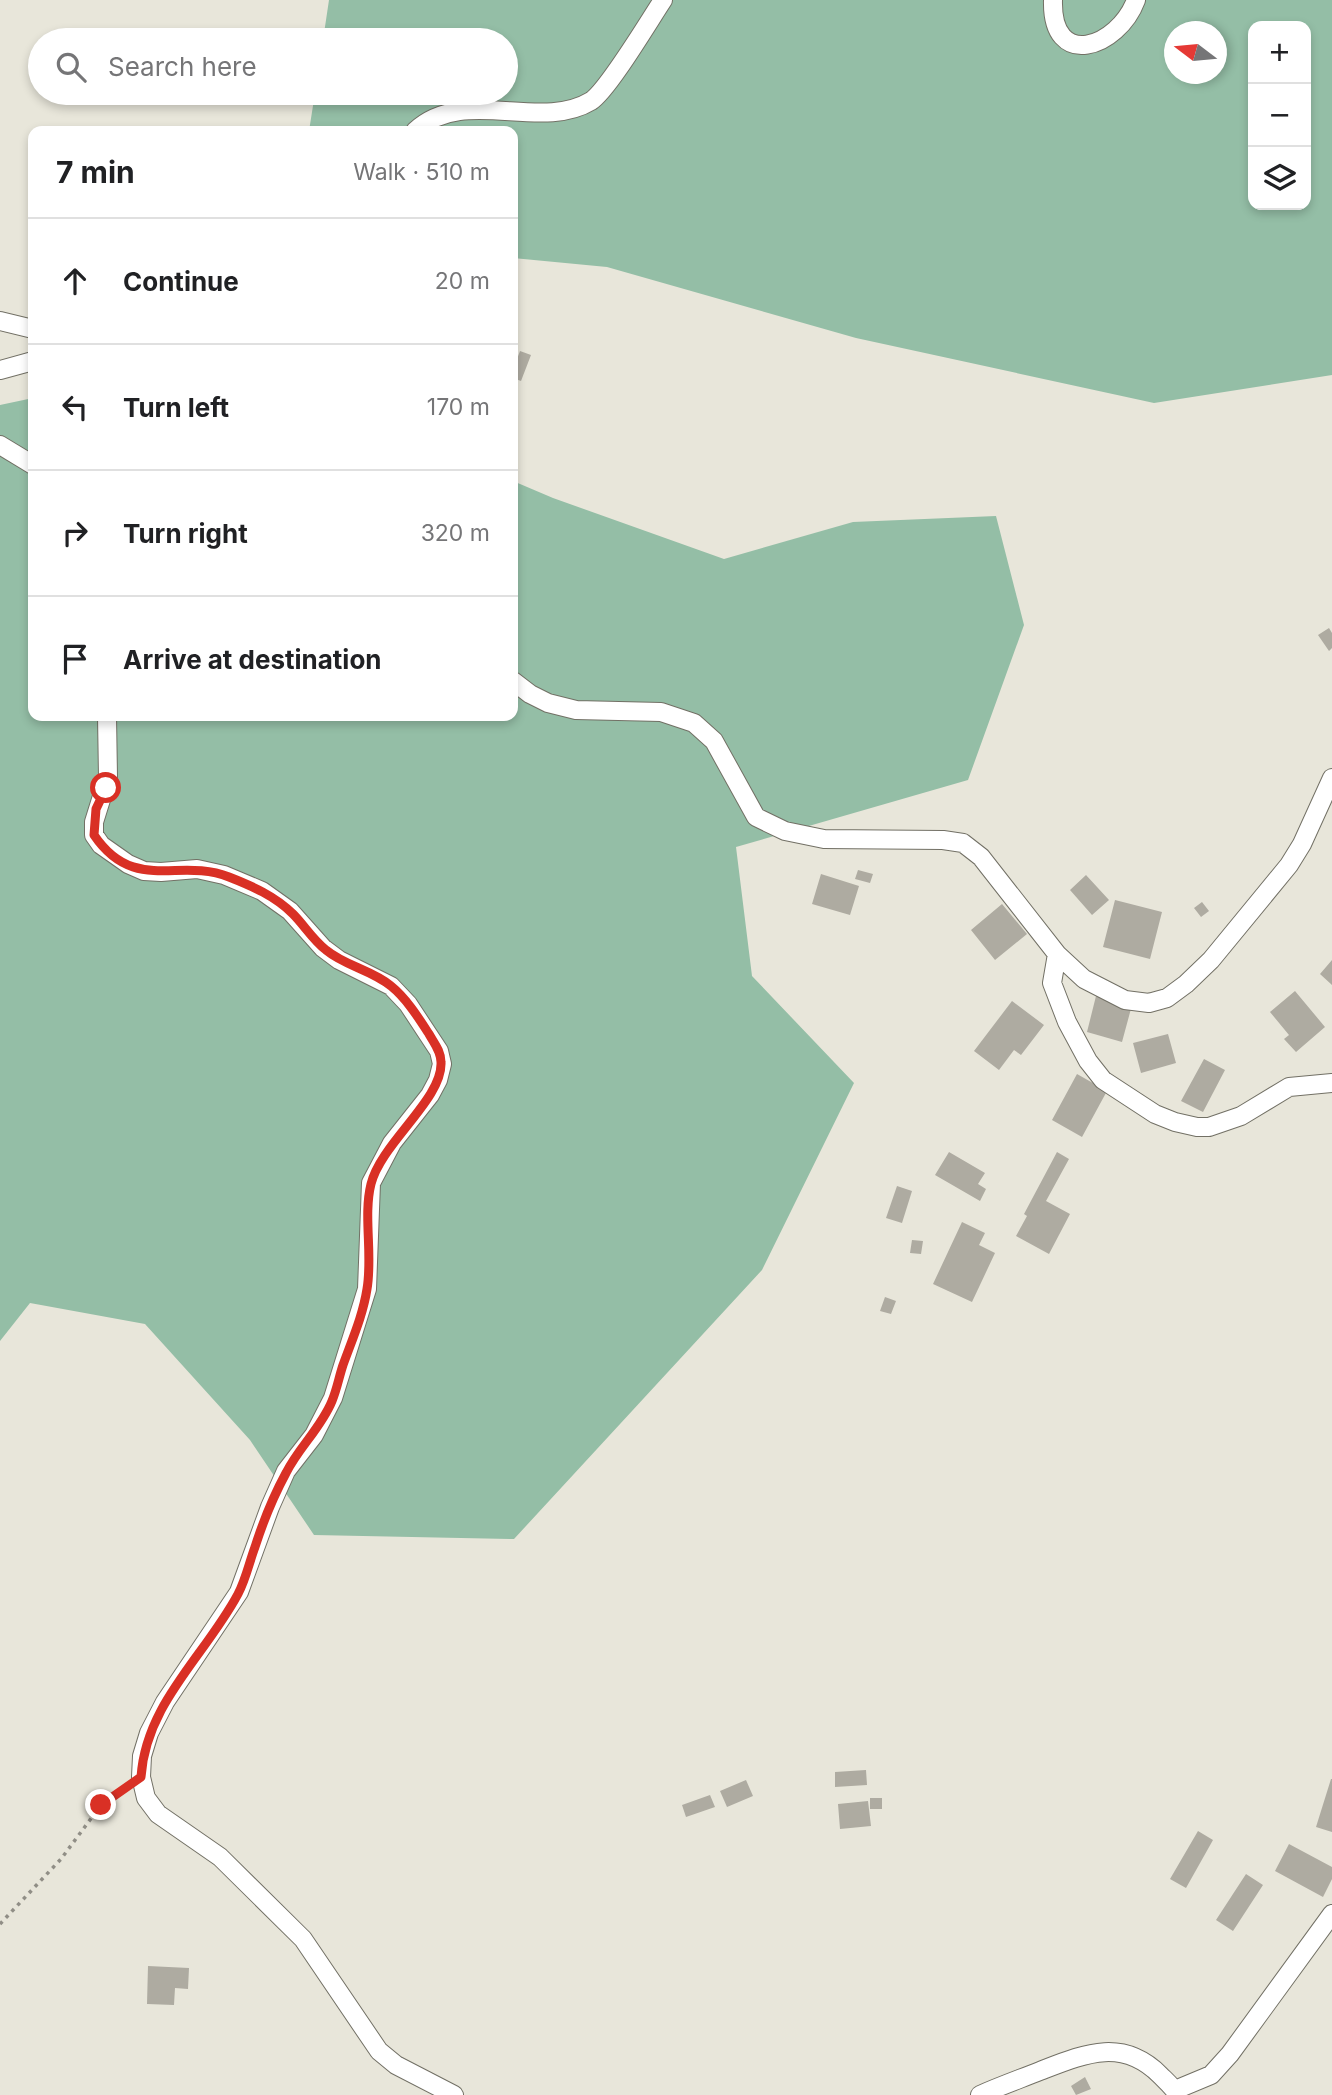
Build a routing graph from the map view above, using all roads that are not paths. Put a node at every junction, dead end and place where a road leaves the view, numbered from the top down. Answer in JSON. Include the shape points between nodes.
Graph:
{"nodes":[{"id":1,"x":663,"y":0,"type":"edge"},
{"id":2,"x":1053,"y":0,"type":"edge"},
{"id":3,"x":1136,"y":0,"type":"edge"},
{"id":4,"x":422,"y":126,"type":"edge"},
{"id":5,"x":0,"y":321,"type":"edge"},
{"id":6,"x":28,"y":327,"type":"edge"},
{"id":7,"x":28,"y":362,"type":"edge"},
{"id":8,"x":0,"y":370,"type":"edge"},
{"id":9,"x":0,"y":445,"type":"edge"},
{"id":10,"x":28,"y":461,"type":"edge"},
{"id":11,"x":518,"y":685,"type":"edge"},
{"id":12,"x":107,"y":721,"type":"edge"},
{"id":13,"x":1332,"y":778,"type":"edge"},
{"id":14,"x":1057,"y":954,"type":"junction"},
{"id":15,"x":1332,"y":1083,"type":"edge"},
{"id":16,"x":1332,"y":1914,"type":"edge"},
{"id":17,"x":1176,"y":2092,"type":"edge"},
{"id":18,"x":454,"y":2095,"type":"edge"},
{"id":19,"x":980,"y":2095,"type":"edge"}],
"edges":[{"from":1,"to":4,"type":"street","via":[[594,99],[572,110],[457,111]]},
{"from":2,"to":3,"type":"street","via":[[1058,33],[1077,44],[1095,44],[1114,33]]},
{"from":5,"to":6,"type":"street"},
{"from":7,"to":8,"type":"street"},
{"from":9,"to":10,"type":"street"},
{"from":11,"to":14,"type":"street","via":[[548,703],[567,708],[661,712],[694,723],[714,741],[756,817],[772,826],[824,839],[963,843],[981,857]]},
{"from":12,"to":18,"type":"street","via":[[108,777],[94,822],[94,835],[101,845],[144,871],[197,869],[262,891],[290,911],[323,948],[391,986],[439,1051],[438,1080],[392,1143],[371,1184],[367,1289],[333,1398],[314,1436],[286,1471],[239,1592],[164,1702],[149,1733],[141,1777],[146,1798],[158,1814],[220,1857],[303,1939],[379,2051]]},
{"from":13,"to":14,"type":"street","via":[[1289,865],[1211,960],[1167,998],[1149,1003],[1117,997],[1084,979]]},
{"from":14,"to":15,"type":"street","via":[[1052,983],[1088,1061],[1103,1080],[1154,1114],[1209,1127],[1241,1116],[1289,1087]]},
{"from":16,"to":17,"type":"street","via":[[1230,2054],[1211,2075]]},
{"from":17,"to":19,"type":"street","via":[[1152,2067],[1131,2055],[1097,2052]]}]}
